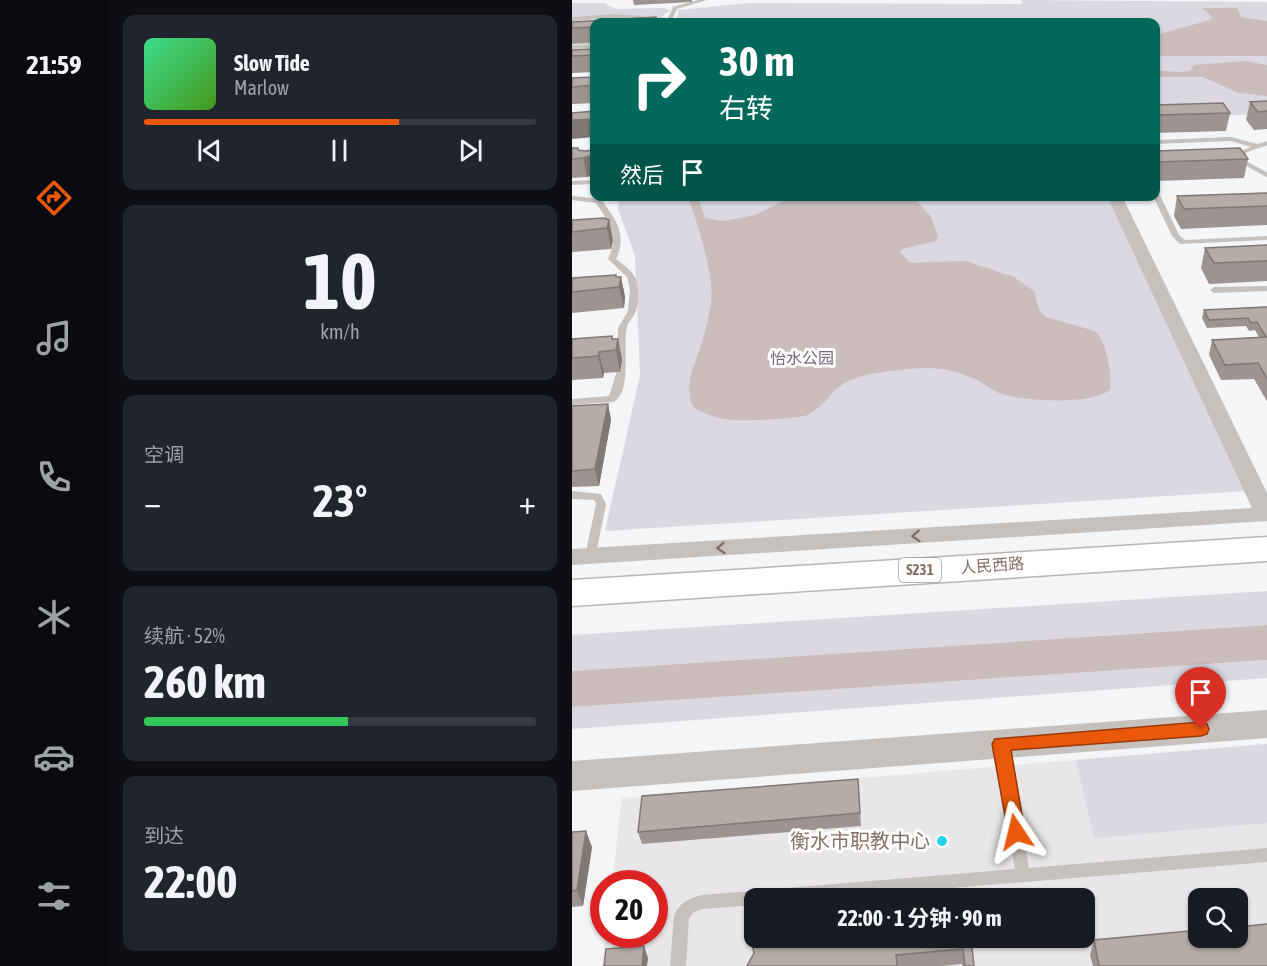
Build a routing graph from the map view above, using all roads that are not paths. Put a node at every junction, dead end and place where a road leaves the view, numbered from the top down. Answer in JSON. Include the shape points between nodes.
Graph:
{"nodes":[{"id":1,"x":704,"y":0,"type":"edge"},
{"id":2,"x":635,"y":18,"type":"edge"},
{"id":3,"x":671,"y":18,"type":"edge"},
{"id":4,"x":572,"y":19,"type":"edge"},
{"id":5,"x":590,"y":46,"type":"edge"},
{"id":6,"x":572,"y":47,"type":"edge"},
{"id":7,"x":1160,"y":142,"type":"edge"},
{"id":8,"x":1268,"y":143,"type":"edge"},
{"id":9,"x":1256,"y":146,"type":"junction"},
{"id":10,"x":1268,"y":176,"type":"edge"},
{"id":11,"x":590,"y":182,"type":"edge"},
{"id":12,"x":572,"y":183,"type":"edge"},
{"id":13,"x":572,"y":198,"type":"edge"},
{"id":14,"x":590,"y":200,"type":"edge"},
{"id":15,"x":598,"y":201,"type":"edge"},
{"id":16,"x":1116,"y":201,"type":"edge"},
{"id":17,"x":1159,"y":201,"type":"edge"},
{"id":18,"x":1268,"y":238,"type":"edge"},
{"id":19,"x":1268,"y":288,"type":"edge"},
{"id":20,"x":1214,"y":290,"type":"dead end"},
{"id":21,"x":572,"y":402,"type":"edge"},
{"id":22,"x":572,"y":495,"type":"edge"},
{"id":23,"x":1267,"y":527,"type":"edge"},
{"id":24,"x":578,"y":562,"type":"edge"},
{"id":25,"x":572,"y":593,"type":"edge"},
{"id":26,"x":1268,"y":724,"type":"edge"},
{"id":27,"x":1001,"y":744,"type":"junction"},
{"id":28,"x":572,"y":776,"type":"edge"},
{"id":29,"x":1268,"y":855,"type":"edge"},
{"id":30,"x":1023,"y":875,"type":"junction"},
{"id":31,"x":678,"y":966,"type":"edge"}],
"edges":[{"from":1,"to":3,"type":"lane","via":[[676,8]]},
{"from":2,"to":4,"type":"lane"},
{"from":5,"to":6,"type":"lane"},
{"from":7,"to":9,"type":"lane","via":[[1231,139]]},
{"from":8,"to":9,"type":"lane"},
{"from":9,"to":10,"type":"lane","via":[[1242,156],[1246,163]]},
{"from":11,"to":12,"type":"lane"},
{"from":13,"to":14,"type":"lane"},
{"from":15,"to":21,"type":"lane","via":[[615,226],[619,239],[612,259],[629,273],[633,285],[632,311],[623,323],[622,381],[613,399]]},
{"from":16,"to":23,"type":"street"},
{"from":17,"to":18,"type":"lane","via":[[1183,242]]},
{"from":19,"to":20,"type":"lane"},
{"from":22,"to":24,"type":"lane","via":[[597,497],[601,504]]},
{"from":23,"to":24,"type":"main road","name":"人民西路","number":"S231","one_way":true},
{"from":23,"to":25,"type":"main road","name":"人民西路","number":"S231"},
{"from":26,"to":27,"type":"street"},
{"from":27,"to":28,"type":"street"},
{"from":27,"to":30,"type":"lane"},
{"from":29,"to":30,"type":"lane"},
{"from":30,"to":31,"type":"lane","via":[[702,902],[689,906],[682,916]]}]}
